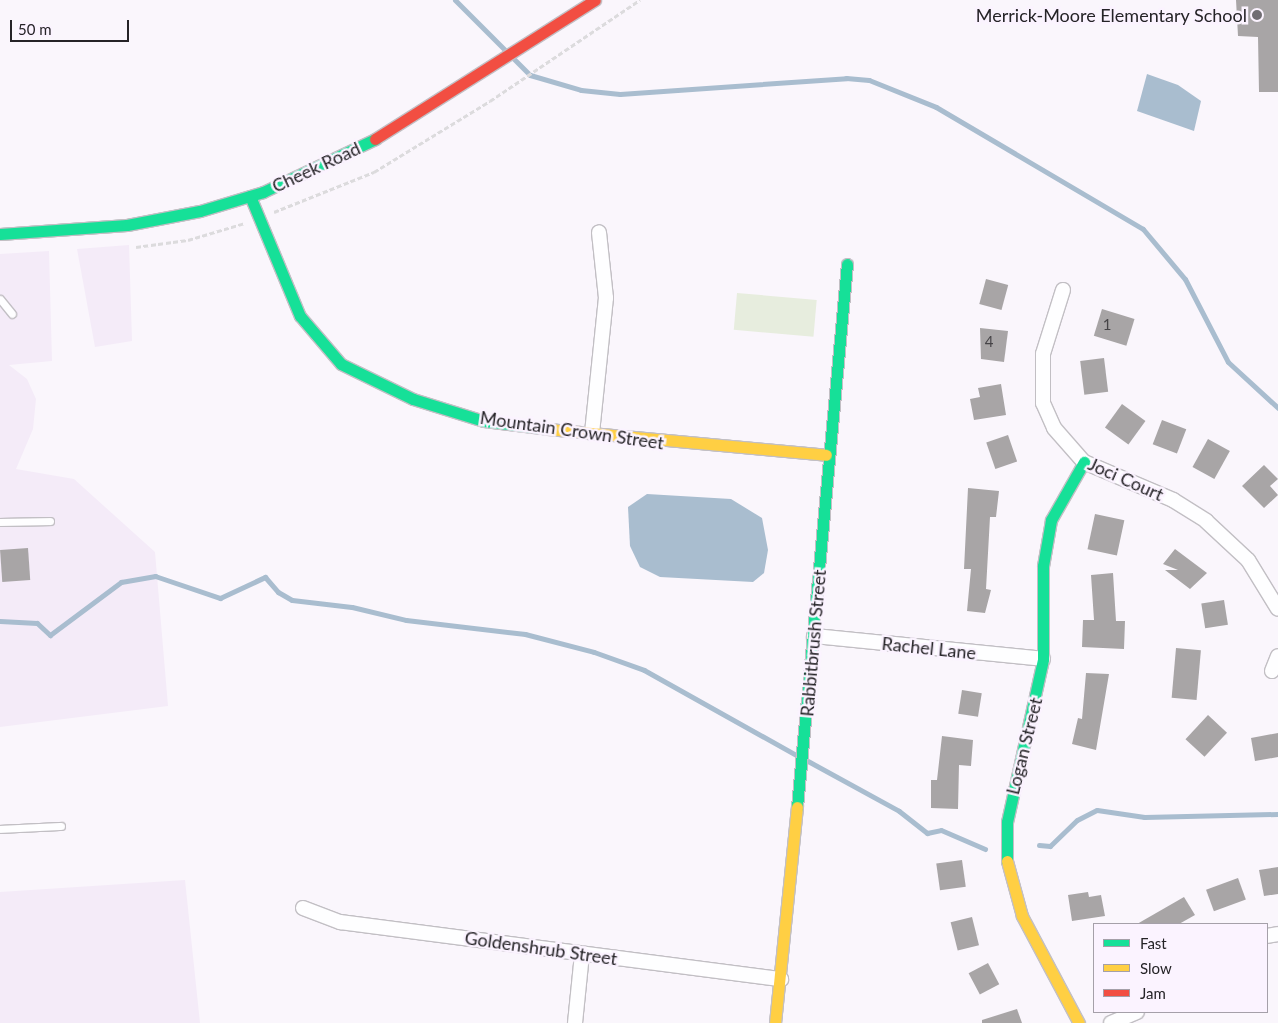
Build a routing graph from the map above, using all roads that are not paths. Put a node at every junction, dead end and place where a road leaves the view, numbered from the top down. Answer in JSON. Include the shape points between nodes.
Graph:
{"nodes":[{"id":1,"x":595,"y":0,"type":"edge"},
{"id":2,"x":250,"y":196,"type":"junction"},
{"id":3,"x":599,"y":232,"type":"dead end"},
{"id":4,"x":0,"y":234,"type":"edge"},
{"id":5,"x":848,"y":264,"type":"dead end"},
{"id":6,"x":1063,"y":290,"type":"dead end"},
{"id":7,"x":0,"y":299,"type":"edge"},
{"id":8,"x":12,"y":314,"type":"dead end"},
{"id":9,"x":592,"y":433,"type":"junction"},
{"id":10,"x":826,"y":456,"type":"junction"},
{"id":11,"x":1084,"y":462,"type":"junction"},
{"id":12,"x":50,"y":521,"type":"dead end"},
{"id":13,"x":0,"y":522,"type":"edge"},
{"id":14,"x":1278,"y":609,"type":"edge"},
{"id":15,"x":814,"y":636,"type":"junction"},
{"id":16,"x":1278,"y":656,"type":"edge"},
{"id":17,"x":1043,"y":659,"type":"junction"},
{"id":18,"x":1272,"y":671,"type":"dead end"},
{"id":19,"x":61,"y":826,"type":"dead end"},
{"id":20,"x":0,"y":830,"type":"edge"},
{"id":21,"x":303,"y":908,"type":"dead end"},
{"id":22,"x":582,"y":954,"type":"junction"},
{"id":23,"x":781,"y":979,"type":"junction"},
{"id":24,"x":1135,"y":1013,"type":"edge"},
{"id":25,"x":575,"y":1023,"type":"edge"},
{"id":26,"x":775,"y":1023,"type":"edge"},
{"id":27,"x":1079,"y":1023,"type":"edge"},
{"id":28,"x":1111,"y":1023,"type":"edge"}],
"edges":[{"from":1,"to":2,"type":"street","name":"Cheek Road","via":[[385,135]]},
{"from":2,"to":4,"type":"street","name":"Cheek Road","via":[[127,225]]},
{"from":2,"to":9,"type":"street","name":"Mountain Crown Street","via":[[300,316],[341,364],[413,399],[484,421]]},
{"from":3,"to":9,"type":"street","via":[[606,298]]},
{"from":5,"to":10,"type":"street","name":"Rabbitbrush Street"},
{"from":6,"to":11,"type":"street","name":"Joci Court","via":[[1043,354],[1043,403],[1054,428]]},
{"from":7,"to":8,"type":"lane"},
{"from":9,"to":10,"type":"street","name":"Mountain Crown Street"},
{"from":10,"to":15,"type":"street","name":"Rabbitbrush Street"},
{"from":11,"to":14,"type":"street","name":"Joci Court","via":[[1173,500],[1206,521],[1248,560]]},
{"from":11,"to":17,"type":"street","name":"Logan Street","via":[[1057,505],[1048,532],[1043,566]]},
{"from":12,"to":13,"type":"lane"},
{"from":15,"to":17,"type":"street","name":"Rachel Lane"},
{"from":15,"to":23,"type":"street","name":"Rabbitbrush Street"},
{"from":16,"to":18,"type":"street"},
{"from":17,"to":27,"type":"street","name":"Logan Street","via":[[1009,803],[1007,860],[1022,916]]},
{"from":19,"to":20,"type":"lane"},
{"from":21,"to":22,"type":"street","name":"Goldenshrub Street","via":[[340,922]]},
{"from":22,"to":23,"type":"street","name":"Goldenshrub Street"},
{"from":22,"to":25,"type":"street"},
{"from":23,"to":26,"type":"street","name":"Rabbitbrush Street"},
{"from":24,"to":28,"type":"street"}]}
